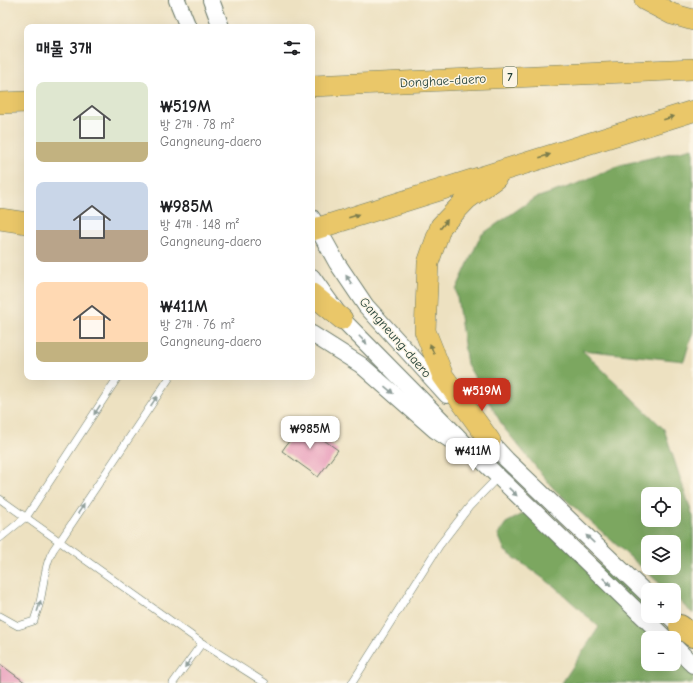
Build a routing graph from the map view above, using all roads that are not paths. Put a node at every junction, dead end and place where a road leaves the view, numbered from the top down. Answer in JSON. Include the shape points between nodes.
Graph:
{"nodes":[{"id":1,"x":177,"y":0,"type":"edge"},
{"id":2,"x":211,"y":0,"type":"edge"},
{"id":3,"x":645,"y":0,"type":"edge"},
{"id":4,"x":693,"y":20,"type":"edge"},
{"id":5,"x":187,"y":24,"type":"edge"},
{"id":6,"x":220,"y":24,"type":"edge"},
{"id":7,"x":693,"y":69,"type":"edge"},
{"id":8,"x":320,"y":86,"type":"edge"},
{"id":9,"x":24,"y":102,"type":"edge"},
{"id":10,"x":0,"y":103,"type":"edge"},
{"id":11,"x":693,"y":111,"type":"edge"},
{"id":12,"x":512,"y":166,"type":"junction"},
{"id":13,"x":0,"y":219,"type":"edge"},
{"id":14,"x":24,"y":223,"type":"edge"},
{"id":15,"x":315,"y":225,"type":"edge"},
{"id":16,"x":315,"y":227,"type":"edge"},
{"id":17,"x":315,"y":281,"type":"edge"},
{"id":18,"x":315,"y":296,"type":"edge"},
{"id":19,"x":342,"y":319,"type":"junction"},
{"id":20,"x":315,"y":336,"type":"edge"},
{"id":21,"x":116,"y":380,"type":"edge"},
{"id":22,"x":168,"y":380,"type":"edge"},
{"id":23,"x":484,"y":449,"type":"junction"},
{"id":24,"x":498,"y":477,"type":"junction"},
{"id":25,"x":0,"y":499,"type":"edge"},
{"id":26,"x":27,"y":516,"type":"junction"},
{"id":27,"x":0,"y":538,"type":"edge"},
{"id":28,"x":60,"y":541,"type":"junction"},
{"id":29,"x":641,"y":589,"type":"edge"},
{"id":30,"x":0,"y":616,"type":"edge"},
{"id":31,"x":676,"y":631,"type":"edge"},
{"id":32,"x":681,"y":638,"type":"edge"},
{"id":33,"x":202,"y":642,"type":"junction"},
{"id":34,"x":693,"y":665,"type":"edge"},
{"id":35,"x":173,"y":683,"type":"edge"},
{"id":36,"x":265,"y":683,"type":"edge"},
{"id":37,"x":352,"y":683,"type":"edge"}],
"edges":[{"from":1,"to":5,"type":"street"},
{"from":2,"to":6,"type":"street"},
{"from":3,"to":4,"type":"main road","via":[[672,14]]},
{"from":7,"to":8,"type":"main road","name":"Donghae-daero","number":"7"},
{"from":9,"to":10,"type":"main road"},
{"from":12,"to":11,"type":"main road","one_way":true},
{"from":15,"to":12,"type":"main road","one_way":true},
{"from":23,"to":12,"type":"main road","one_way":true,"via":[[443,376],[425,331],[428,263],[441,226],[467,199]]},
{"from":13,"to":14,"type":"main road"},
{"from":23,"to":16,"type":"street","name":"Gangneung-daero","one_way":true,"via":[[366,306]]},
{"from":17,"to":19,"type":"street","name":"Gangneung-daero"},
{"from":18,"to":19,"type":"main road"},
{"from":19,"to":23,"type":"street","name":"Gangneung-daero","one_way":true},
{"from":20,"to":23,"type":"street","one_way":true,"via":[[361,365],[434,430]]},
{"from":21,"to":26,"type":"lane","one_way":true},
{"from":28,"to":22,"type":"lane","one_way":true},
{"from":23,"to":24,"type":"street","name":"Gangneung-daero"},
{"from":29,"to":23,"type":"street","name":"Gangneung-daero","one_way":true},
{"from":24,"to":31,"type":"street","name":"Gangneung-daero","one_way":true},
{"from":24,"to":37,"type":"lane","via":[[469,507],[439,546]]},
{"from":25,"to":26,"type":"lane"},
{"from":26,"to":27,"type":"lane"},
{"from":26,"to":28,"type":"lane"},
{"from":30,"to":28,"type":"lane","one_way":true,"via":[[18,626],[34,621],[48,560],[54,546]]},
{"from":28,"to":33,"type":"lane"},
{"from":32,"to":34,"type":"street","name":"Gangneung-daero"},
{"from":33,"to":35,"type":"lane","one_way":true},
{"from":33,"to":36,"type":"lane"}]}
